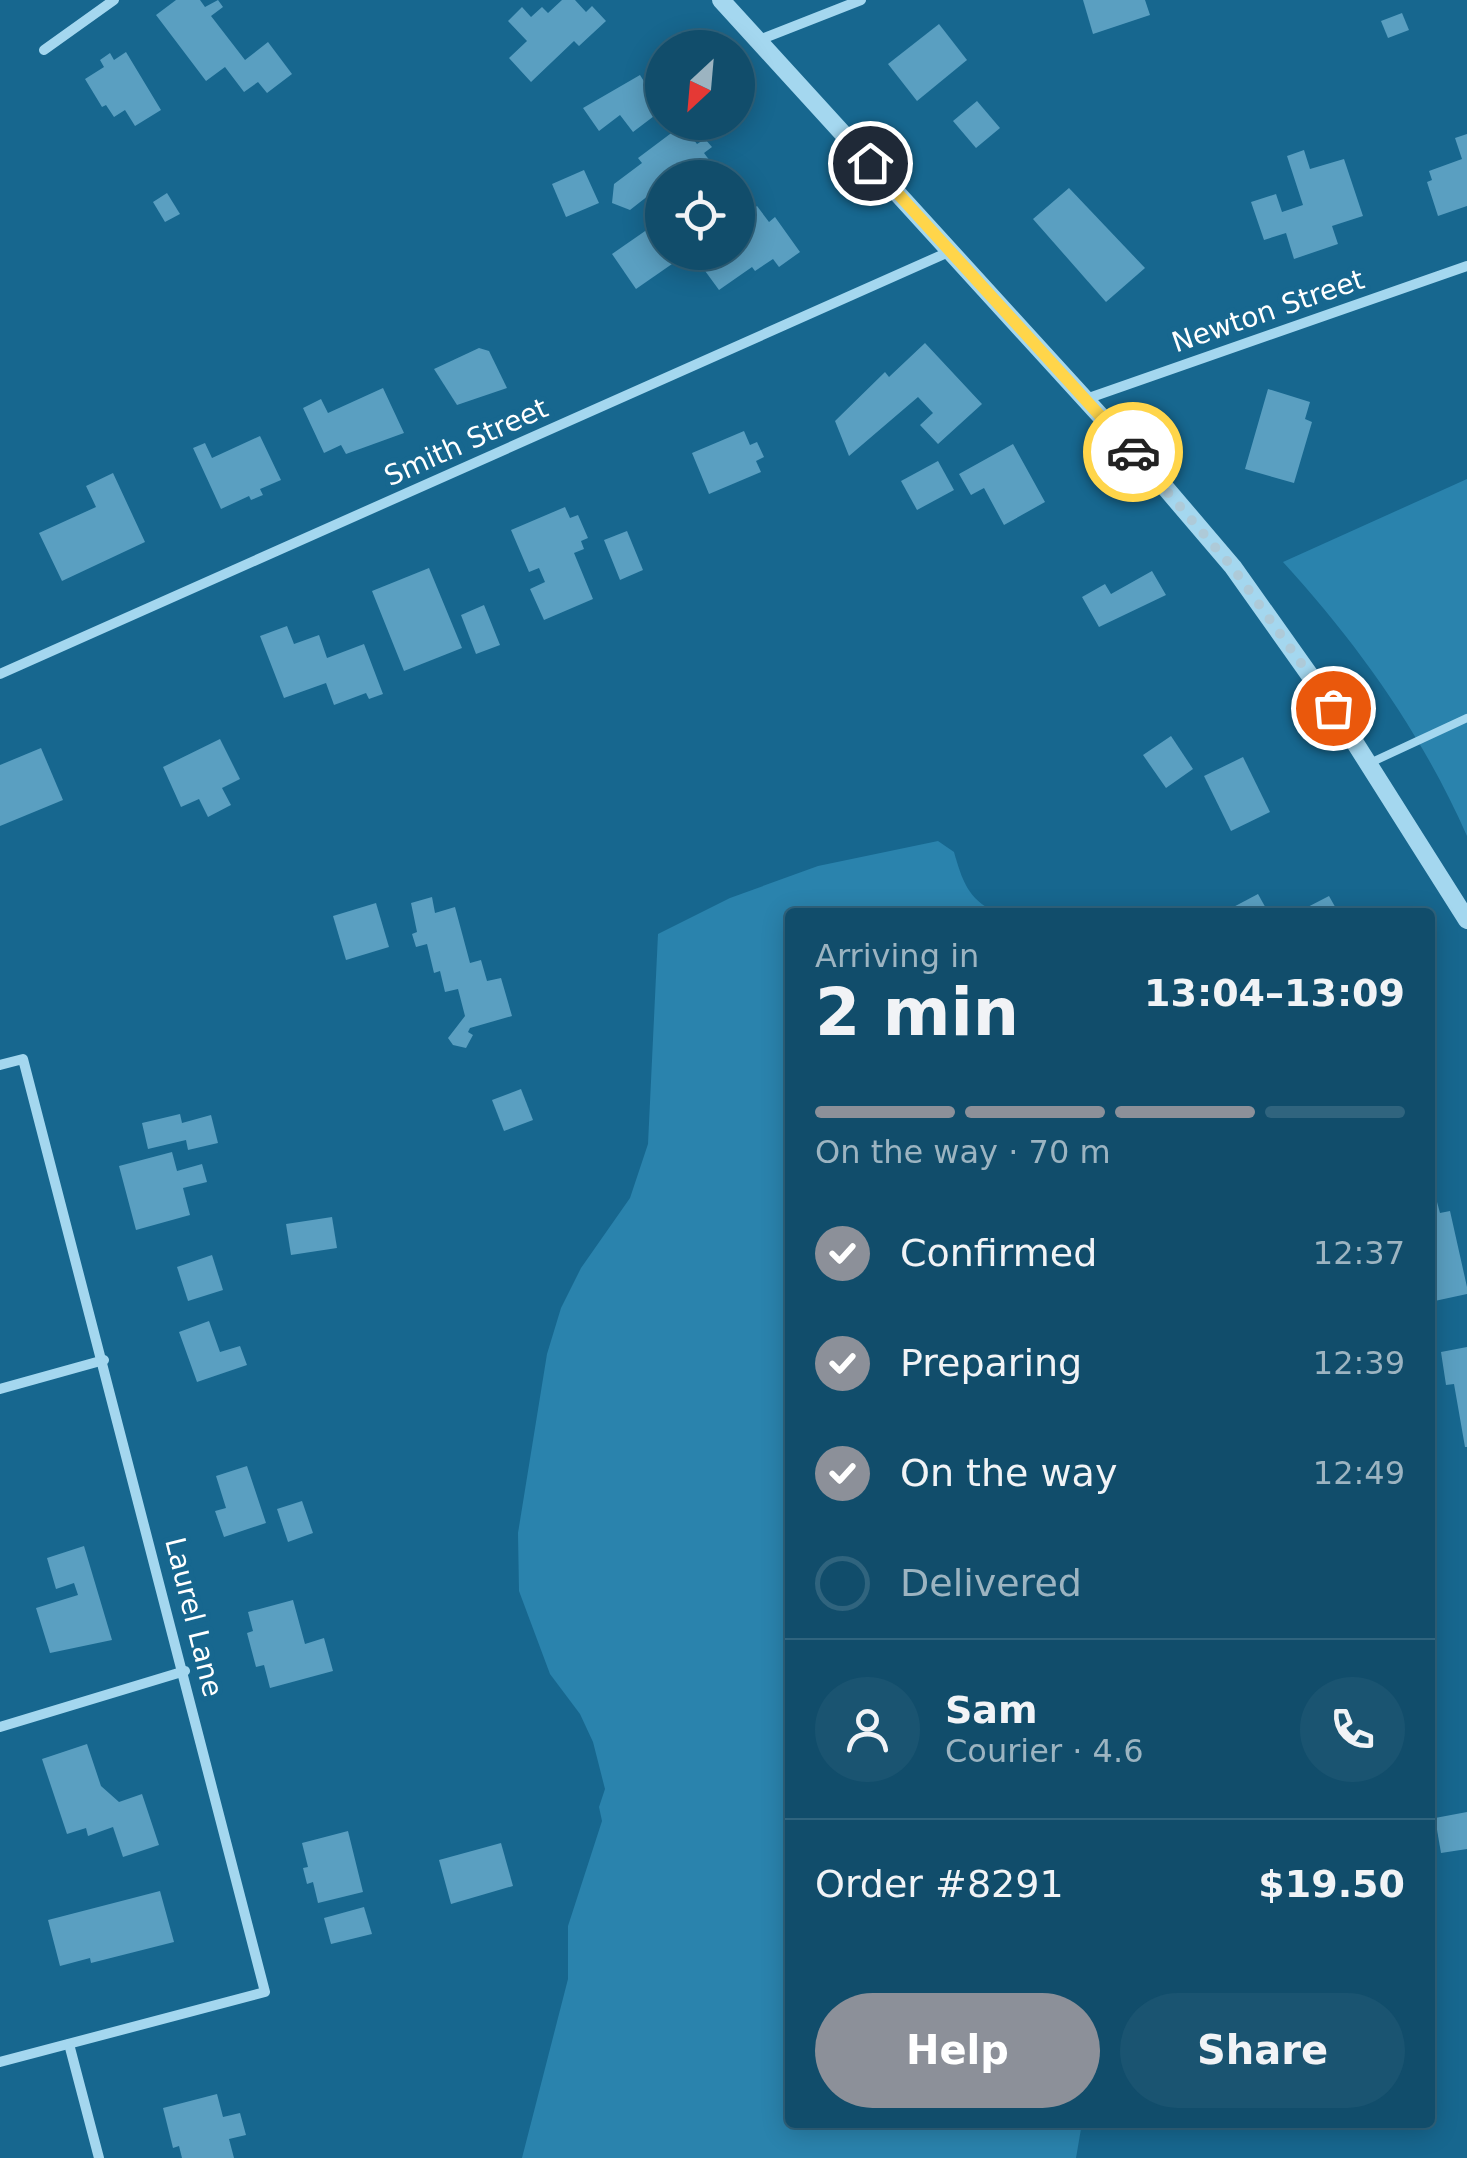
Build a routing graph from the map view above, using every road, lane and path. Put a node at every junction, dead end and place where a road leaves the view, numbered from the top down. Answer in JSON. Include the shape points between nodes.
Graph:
{"nodes":[{"id":1,"x":114,"y":0,"type":"edge"},
{"id":2,"x":721,"y":0,"type":"edge"},
{"id":3,"x":861,"y":0,"type":"edge"},
{"id":4,"x":758,"y":40,"type":"junction"},
{"id":5,"x":44,"y":50,"type":"dead end"},
{"id":6,"x":951,"y":251,"type":"junction"},
{"id":7,"x":1467,"y":266,"type":"edge"},
{"id":8,"x":1084,"y":400,"type":"junction"},
{"id":9,"x":0,"y":674,"type":"edge"},
{"id":10,"x":1467,"y":718,"type":"edge"},
{"id":11,"x":1368,"y":764,"type":"junction"},
{"id":12,"x":1467,"y":920,"type":"edge"},
{"id":13,"x":0,"y":1064,"type":"edge"},
{"id":14,"x":104,"y":1360,"type":"junction"},
{"id":15,"x":0,"y":1389,"type":"edge"},
{"id":16,"x":185,"y":1671,"type":"junction"},
{"id":17,"x":0,"y":1726,"type":"edge"},
{"id":18,"x":70,"y":2044,"type":"junction"},
{"id":19,"x":0,"y":2062,"type":"edge"},
{"id":20,"x":99,"y":2158,"type":"edge"}],
"edges":[{"from":1,"to":5,"type":"street"},
{"from":2,"to":4,"type":"street"},
{"from":3,"to":4,"type":"street"},
{"from":4,"to":6,"type":"street"},
{"from":6,"to":8,"type":"street"},
{"from":6,"to":9,"type":"street","name":"Smith Street"},
{"from":7,"to":8,"type":"street","name":"Newton Street"},
{"from":8,"to":11,"type":"street","via":[[1233,568]]},
{"from":10,"to":11,"type":"lane"},
{"from":11,"to":12,"type":"street"},
{"from":13,"to":14,"type":"street","name":"Laurel Lane","via":[[23,1059]]},
{"from":14,"to":15,"type":"street"},
{"from":14,"to":16,"type":"street","name":"Laurel Lane"},
{"from":16,"to":17,"type":"street"},
{"from":16,"to":18,"type":"street","name":"Laurel Lane","via":[[265,1992]]},
{"from":18,"to":19,"type":"street"},
{"from":18,"to":20,"type":"street"}]}
